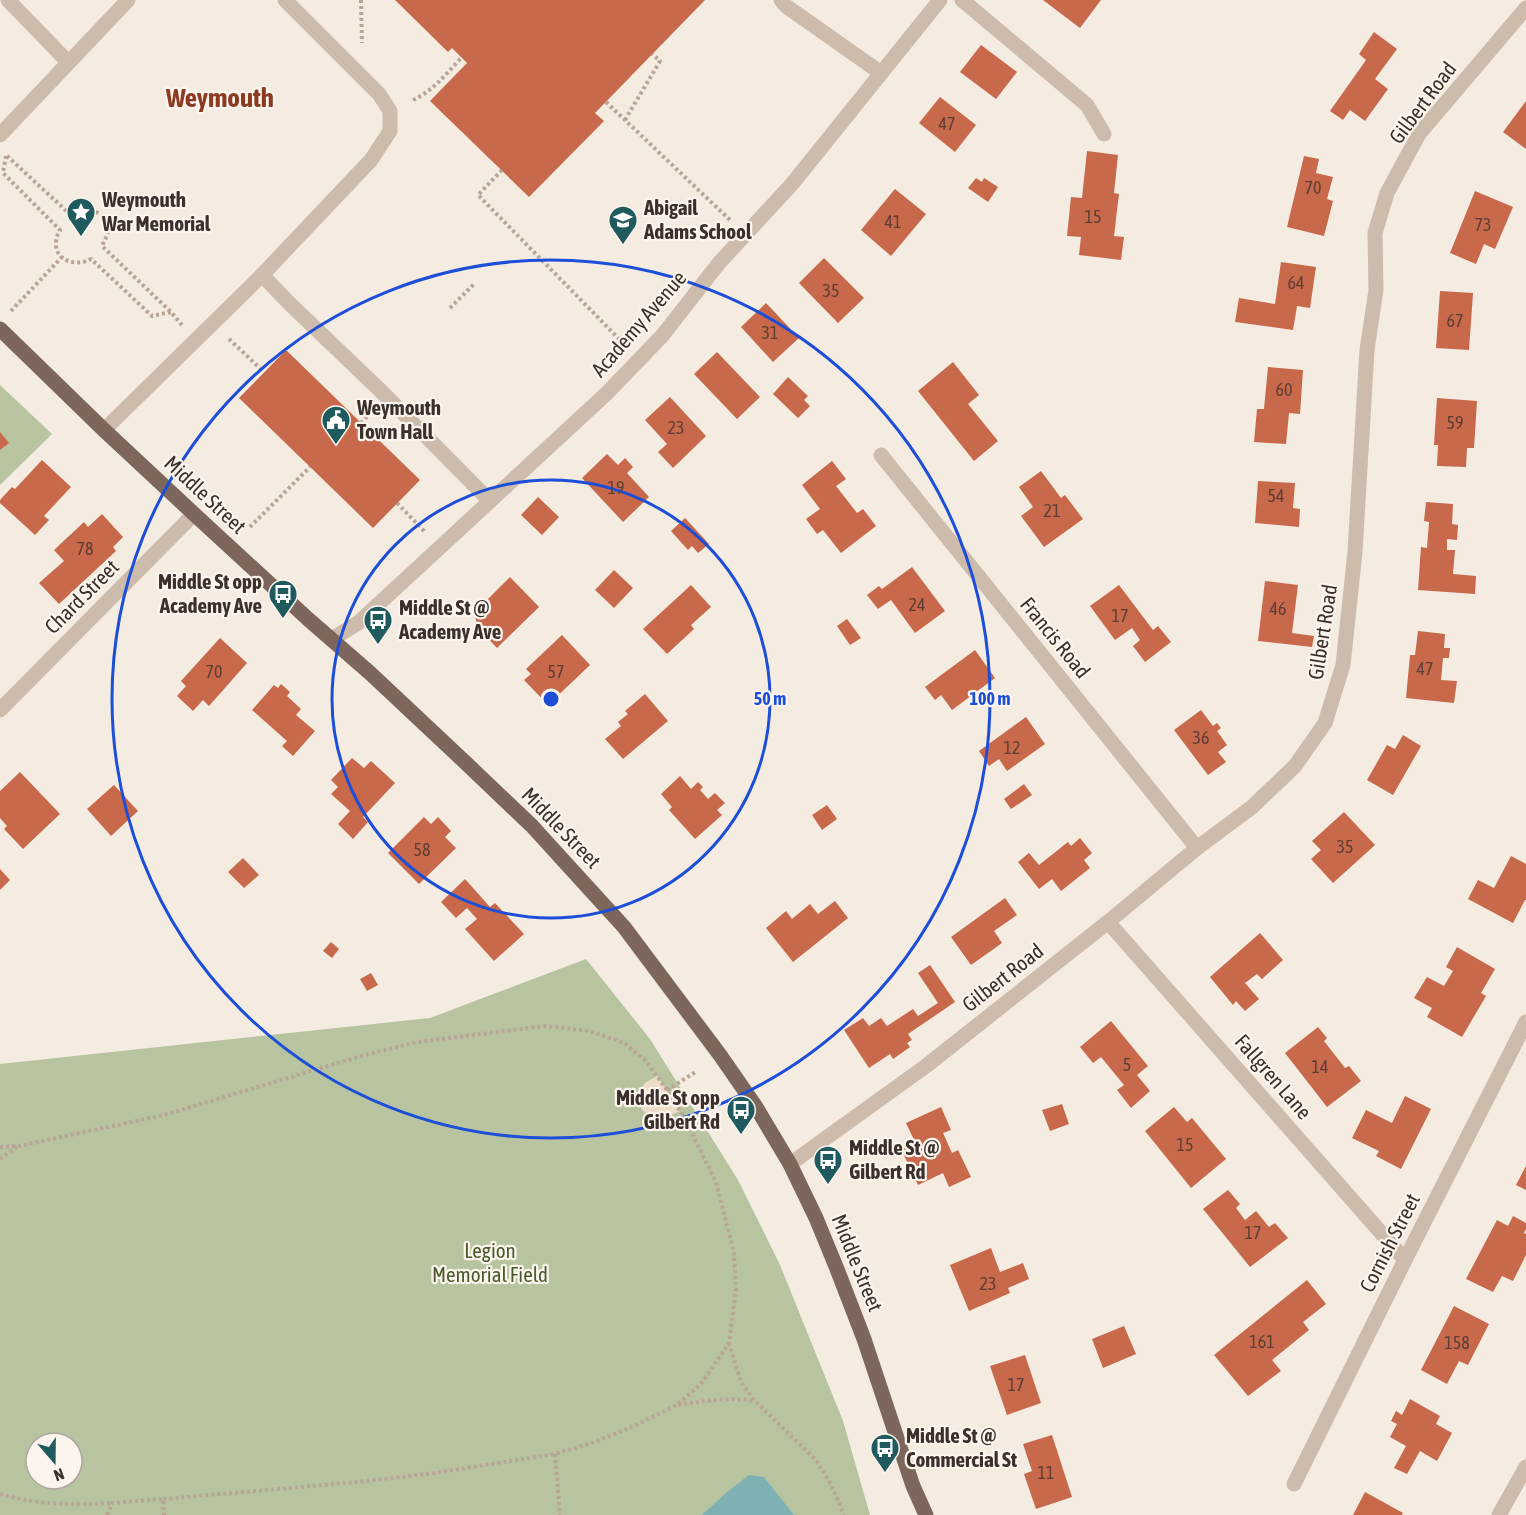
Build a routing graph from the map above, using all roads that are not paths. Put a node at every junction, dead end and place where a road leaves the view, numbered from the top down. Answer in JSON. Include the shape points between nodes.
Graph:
{"nodes":[{"id":1,"x":8,"y":0,"type":"edge"},
{"id":2,"x":128,"y":0,"type":"edge"},
{"id":3,"x":285,"y":0,"type":"edge"},
{"id":4,"x":781,"y":0,"type":"edge"},
{"id":5,"x":940,"y":0,"type":"edge"},
{"id":6,"x":962,"y":0,"type":"edge"},
{"id":7,"x":1526,"y":8,"type":"edge"},
{"id":8,"x":68,"y":62,"type":"junction"},
{"id":9,"x":881,"y":73,"type":"junction"},
{"id":10,"x":1104,"y":134,"type":"dead end"},
{"id":11,"x":0,"y":135,"type":"edge"},
{"id":12,"x":262,"y":275,"type":"junction"},
{"id":13,"x":3,"y":322,"type":"edge"},
{"id":14,"x":104,"y":430,"type":"junction"},
{"id":15,"x":881,"y":455,"type":"dead end"},
{"id":16,"x":490,"y":501,"type":"junction"},
{"id":17,"x":194,"y":514,"type":"junction"},
{"id":18,"x":332,"y":639,"type":"junction"},
{"id":19,"x":0,"y":710,"type":"edge"},
{"id":20,"x":1197,"y":848,"type":"junction"},
{"id":21,"x":1108,"y":922,"type":"junction"},
{"id":22,"x":1526,"y":1022,"type":"edge"},
{"id":23,"x":790,"y":1164,"type":"junction"},
{"id":24,"x":1405,"y":1260,"type":"junction"},
{"id":25,"x":1526,"y":1467,"type":"edge"},
{"id":26,"x":1294,"y":1484,"type":"dead end"},
{"id":27,"x":913,"y":1486,"type":"junction"},
{"id":28,"x":915,"y":1515,"type":"edge"},
{"id":29,"x":926,"y":1515,"type":"edge"},
{"id":30,"x":1499,"y":1515,"type":"edge"}],
"edges":[{"from":1,"to":8,"type":"street"},
{"from":2,"to":8,"type":"street"},
{"from":3,"to":12,"type":"street","via":[[379,94],[390,111],[390,131],[371,160]]},
{"from":4,"to":9,"type":"street"},
{"from":5,"to":9,"type":"street","name":"Academy Avenue"},
{"from":6,"to":10,"type":"street","via":[[1088,105]]},
{"from":7,"to":20,"type":"street","name":"Gilbert Road","via":[[1419,134],[1387,193],[1375,234],[1376,290],[1367,350],[1356,552],[1343,665],[1325,723],[1295,766],[1252,807]]},
{"from":8,"to":11,"type":"street"},
{"from":9,"to":16,"type":"street","name":"Academy Avenue","via":[[662,336],[606,394]]},
{"from":12,"to":14,"type":"street"},
{"from":12,"to":16,"type":"street"},
{"from":13,"to":14,"type":"main road","name":"Middle Street"},
{"from":14,"to":17,"type":"main road","name":"Middle Street"},
{"from":15,"to":20,"type":"street","name":"Francis Road"},
{"from":16,"to":18,"type":"street","name":"Academy Avenue","via":[[358,623]]},
{"from":17,"to":18,"type":"main road","name":"Middle Street"},
{"from":17,"to":19,"type":"street","name":"Chard Street"},
{"from":18,"to":23,"type":"main road","name":"Middle Street","via":[[532,826],[624,927],[720,1055]]},
{"from":20,"to":21,"type":"street","name":"Gilbert Road"},
{"from":21,"to":23,"type":"street","name":"Gilbert Road","via":[[926,1066]]},
{"from":21,"to":24,"type":"street","name":"Fallgren Lane"},
{"from":22,"to":24,"type":"street","name":"Cornish Street"},
{"from":23,"to":27,"type":"main road","name":"Middle Street","via":[[864,1339]]},
{"from":24,"to":26,"type":"street","name":"Cornish Street"},
{"from":25,"to":30,"type":"street"},
{"from":27,"to":28,"type":"main road"},
{"from":27,"to":29,"type":"main road"}]}
